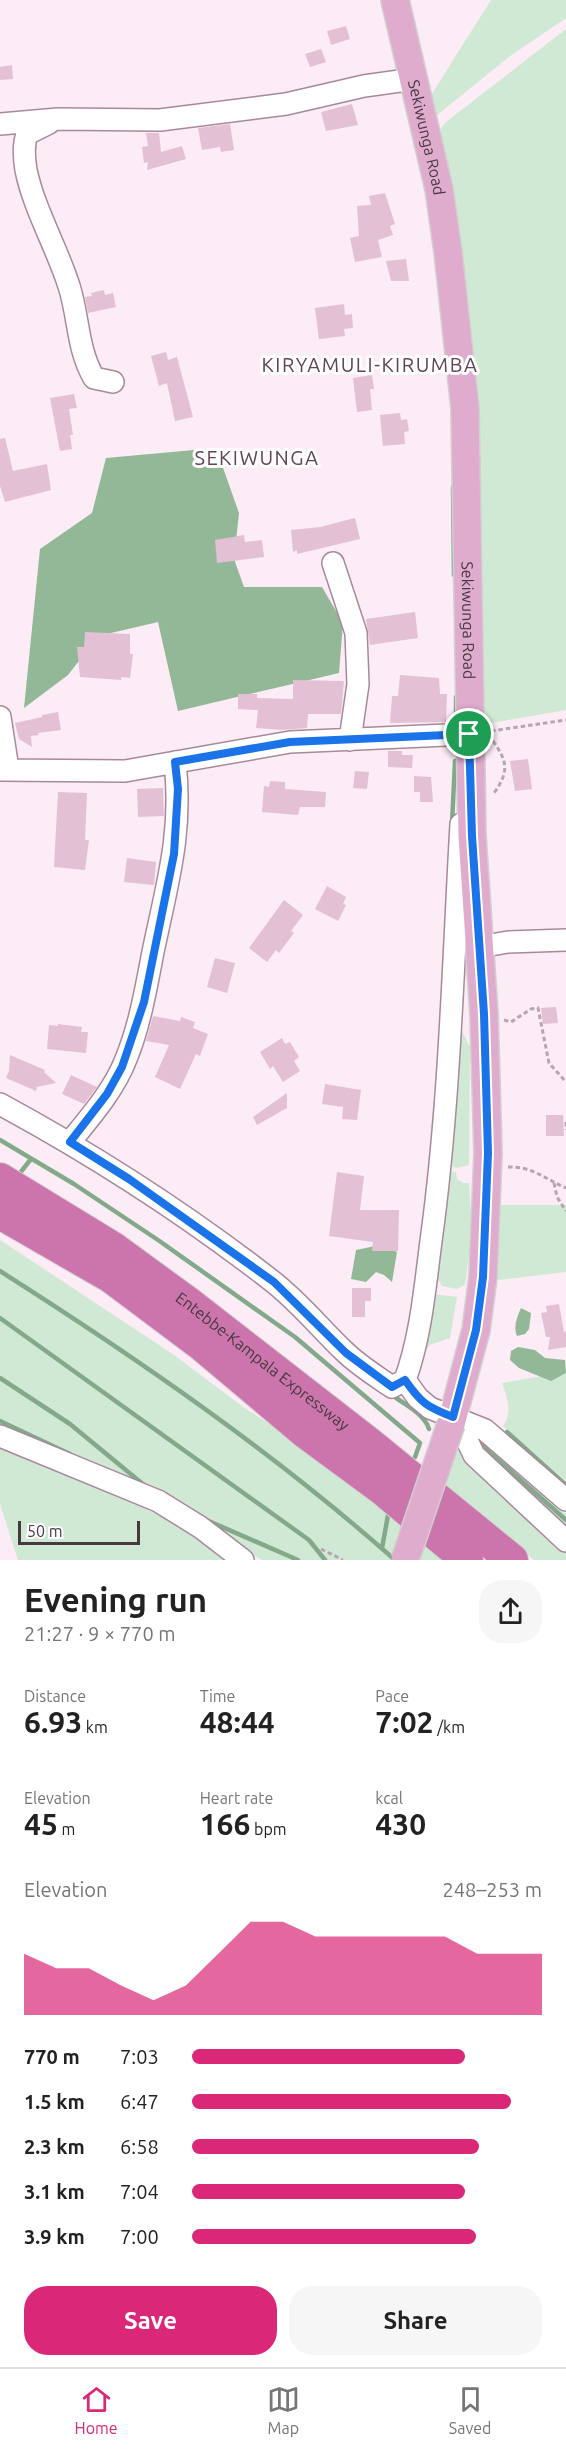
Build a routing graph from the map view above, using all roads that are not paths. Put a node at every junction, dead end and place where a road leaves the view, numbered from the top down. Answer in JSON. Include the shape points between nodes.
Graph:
{"nodes":[{"id":1,"x":395,"y":0,"type":"edge"},
{"id":2,"x":414,"y":79,"type":"junction"},
{"id":3,"x":57,"y":119,"type":"junction"},
{"id":4,"x":0,"y":124,"type":"edge"},
{"id":5,"x":113,"y":382,"type":"dead end"},
{"id":6,"x":333,"y":563,"type":"dead end"},
{"id":7,"x":0,"y":717,"type":"edge"},
{"id":8,"x":469,"y":734,"type":"junction"},
{"id":9,"x":350,"y":740,"type":"junction"},
{"id":10,"x":175,"y":762,"type":"junction"},
{"id":11,"x":4,"y":770,"type":"edge"},
{"id":12,"x":566,"y":940,"type":"edge"},
{"id":13,"x":479,"y":946,"type":"junction"},
{"id":14,"x":0,"y":1104,"type":"edge"},
{"id":15,"x":70,"y":1142,"type":"junction"},
{"id":16,"x":0,"y":1179,"type":"edge"},
{"id":17,"x":0,"y":1213,"type":"edge"},
{"id":18,"x":405,"y":1380,"type":"junction"},
{"id":19,"x":454,"y":1420,"type":"junction"},
{"id":20,"x":0,"y":1436,"type":"edge"},
{"id":21,"x":566,"y":1500,"type":"edge"},
{"id":22,"x":566,"y":1541,"type":"edge"},
{"id":23,"x":243,"y":1560,"type":"edge"},
{"id":24,"x":405,"y":1560,"type":"edge"},
{"id":25,"x":467,"y":1560,"type":"edge"},
{"id":26,"x":512,"y":1560,"type":"edge"}],
"edges":[{"from":1,"to":2,"type":"main road","name":"Sekiwunga Road"},
{"from":2,"to":3,"type":"street","via":[[286,104],[160,120]]},
{"from":2,"to":8,"type":"main road","name":"Sekiwunga Road","via":[[439,189],[465,408]]},
{"from":3,"to":4,"type":"street"},
{"from":3,"to":5,"type":"street","via":[[27,134],[27,171],[69,286],[88,369],[94,378]]},
{"from":6,"to":9,"type":"street","via":[[356,633],[358,684]]},
{"from":7,"to":11,"type":"street"},
{"from":8,"to":9,"type":"street"},
{"from":8,"to":13,"type":"main road","name":"Sekiwunga Road"},
{"from":8,"to":18,"type":"street","via":[[439,1182],[422,1305]]},
{"from":9,"to":10,"type":"street","via":[[290,742]]},
{"from":10,"to":11,"type":"street","via":[[125,771]]},
{"from":10,"to":15,"type":"street","via":[[178,789],[174,854],[144,1002],[122,1067],[107,1094]]},
{"from":12,"to":13,"type":"street"},
{"from":13,"to":19,"type":"main road","name":"Sekiwunga Road","via":[[488,1168],[483,1277],[476,1330]]},
{"from":14,"to":15,"type":"street"},
{"from":15,"to":18,"type":"street","via":[[274,1282],[346,1353],[376,1376],[392,1387]]},
{"from":16,"to":26,"type":"highway","name":"Entebbe-Kampala Expressway","via":[[114,1248],[187,1302]]},
{"from":17,"to":25,"type":"highway","name":"Entebbe-Kampala Expressway","via":[[130,1291]]},
{"from":18,"to":19,"type":"street","via":[[430,1408]]},
{"from":19,"to":21,"type":"street","via":[[485,1430]]},
{"from":19,"to":22,"type":"street","via":[[474,1455]]},
{"from":19,"to":24,"type":"main road","name":"Sekiwunga Road","bridge":true},
{"from":20,"to":23,"type":"street","via":[[158,1501]]}]}
